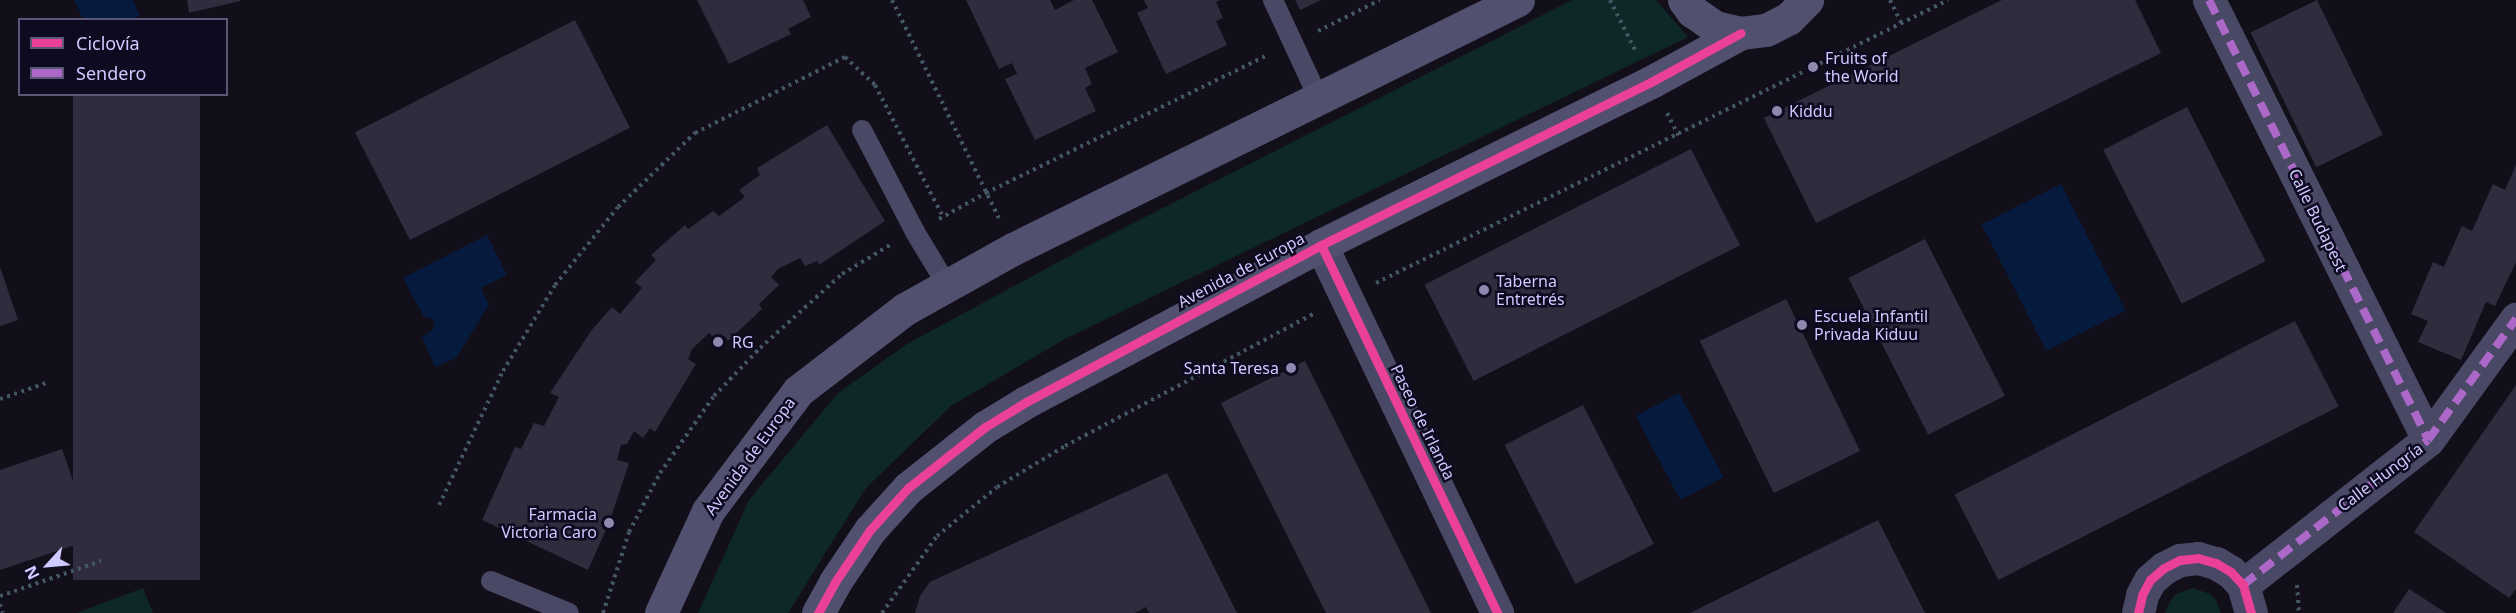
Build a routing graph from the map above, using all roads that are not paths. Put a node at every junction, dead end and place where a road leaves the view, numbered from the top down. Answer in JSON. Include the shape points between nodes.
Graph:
{"nodes":[{"id":1,"x":1272,"y":0,"type":"edge"},
{"id":2,"x":1518,"y":0,"type":"edge"},
{"id":3,"x":1684,"y":0,"type":"edge"},
{"id":4,"x":2209,"y":0,"type":"edge"},
{"id":5,"x":1808,"y":1,"type":"edge"},
{"id":6,"x":1741,"y":33,"type":"junction"},
{"id":7,"x":1319,"y":99,"type":"junction"},
{"id":8,"x":862,"y":130,"type":"dead end"},
{"id":9,"x":1321,"y":245,"type":"junction"},
{"id":10,"x":947,"y":285,"type":"junction"},
{"id":11,"x":2516,"y":319,"type":"edge"},
{"id":12,"x":2428,"y":440,"type":"junction"},
{"id":13,"x":491,"y":582,"type":"dead end"},
{"id":14,"x":2247,"y":599,"type":"edge"},
{"id":15,"x":569,"y":613,"type":"edge"},
{"id":16,"x":661,"y":613,"type":"edge"},
{"id":17,"x":818,"y":613,"type":"edge"},
{"id":18,"x":1497,"y":613,"type":"edge"},
{"id":19,"x":2137,"y":613,"type":"edge"}],
"edges":[{"from":1,"to":7,"type":"lane"},
{"from":2,"to":7,"type":"street","name":"Avenida de Europa"},
{"from":3,"to":6,"type":"street","via":[[1692,11],[1715,27]]},
{"from":4,"to":12,"type":"street","name":"Calle Budapest"},
{"from":5,"to":6,"type":"street","via":[[1788,20],[1766,30]]},
{"from":6,"to":9,"type":"street","name":"Avenida de Europa","via":[[1651,82]]},
{"from":7,"to":10,"type":"street","name":"Avenida de Europa"},
{"from":8,"to":10,"type":"lane"},
{"from":9,"to":17,"type":"street","name":"Avenida de Europa","via":[[985,427],[939,461],[892,505],[864,538]]},
{"from":9,"to":18,"type":"street","name":"Paseo de Irlanda"},
{"from":10,"to":16,"type":"street","name":"Avenida de Europa","via":[[905,309],[798,391],[708,511]]},
{"from":11,"to":12,"type":"street","name":"Calle Hungría"},
{"from":12,"to":14,"type":"street","name":"Calle Hungría"},
{"from":13,"to":15,"type":"lane"},
{"from":14,"to":19,"type":"street","via":[[2231,572],[2216,562],[2180,560],[2150,580]]}]}
